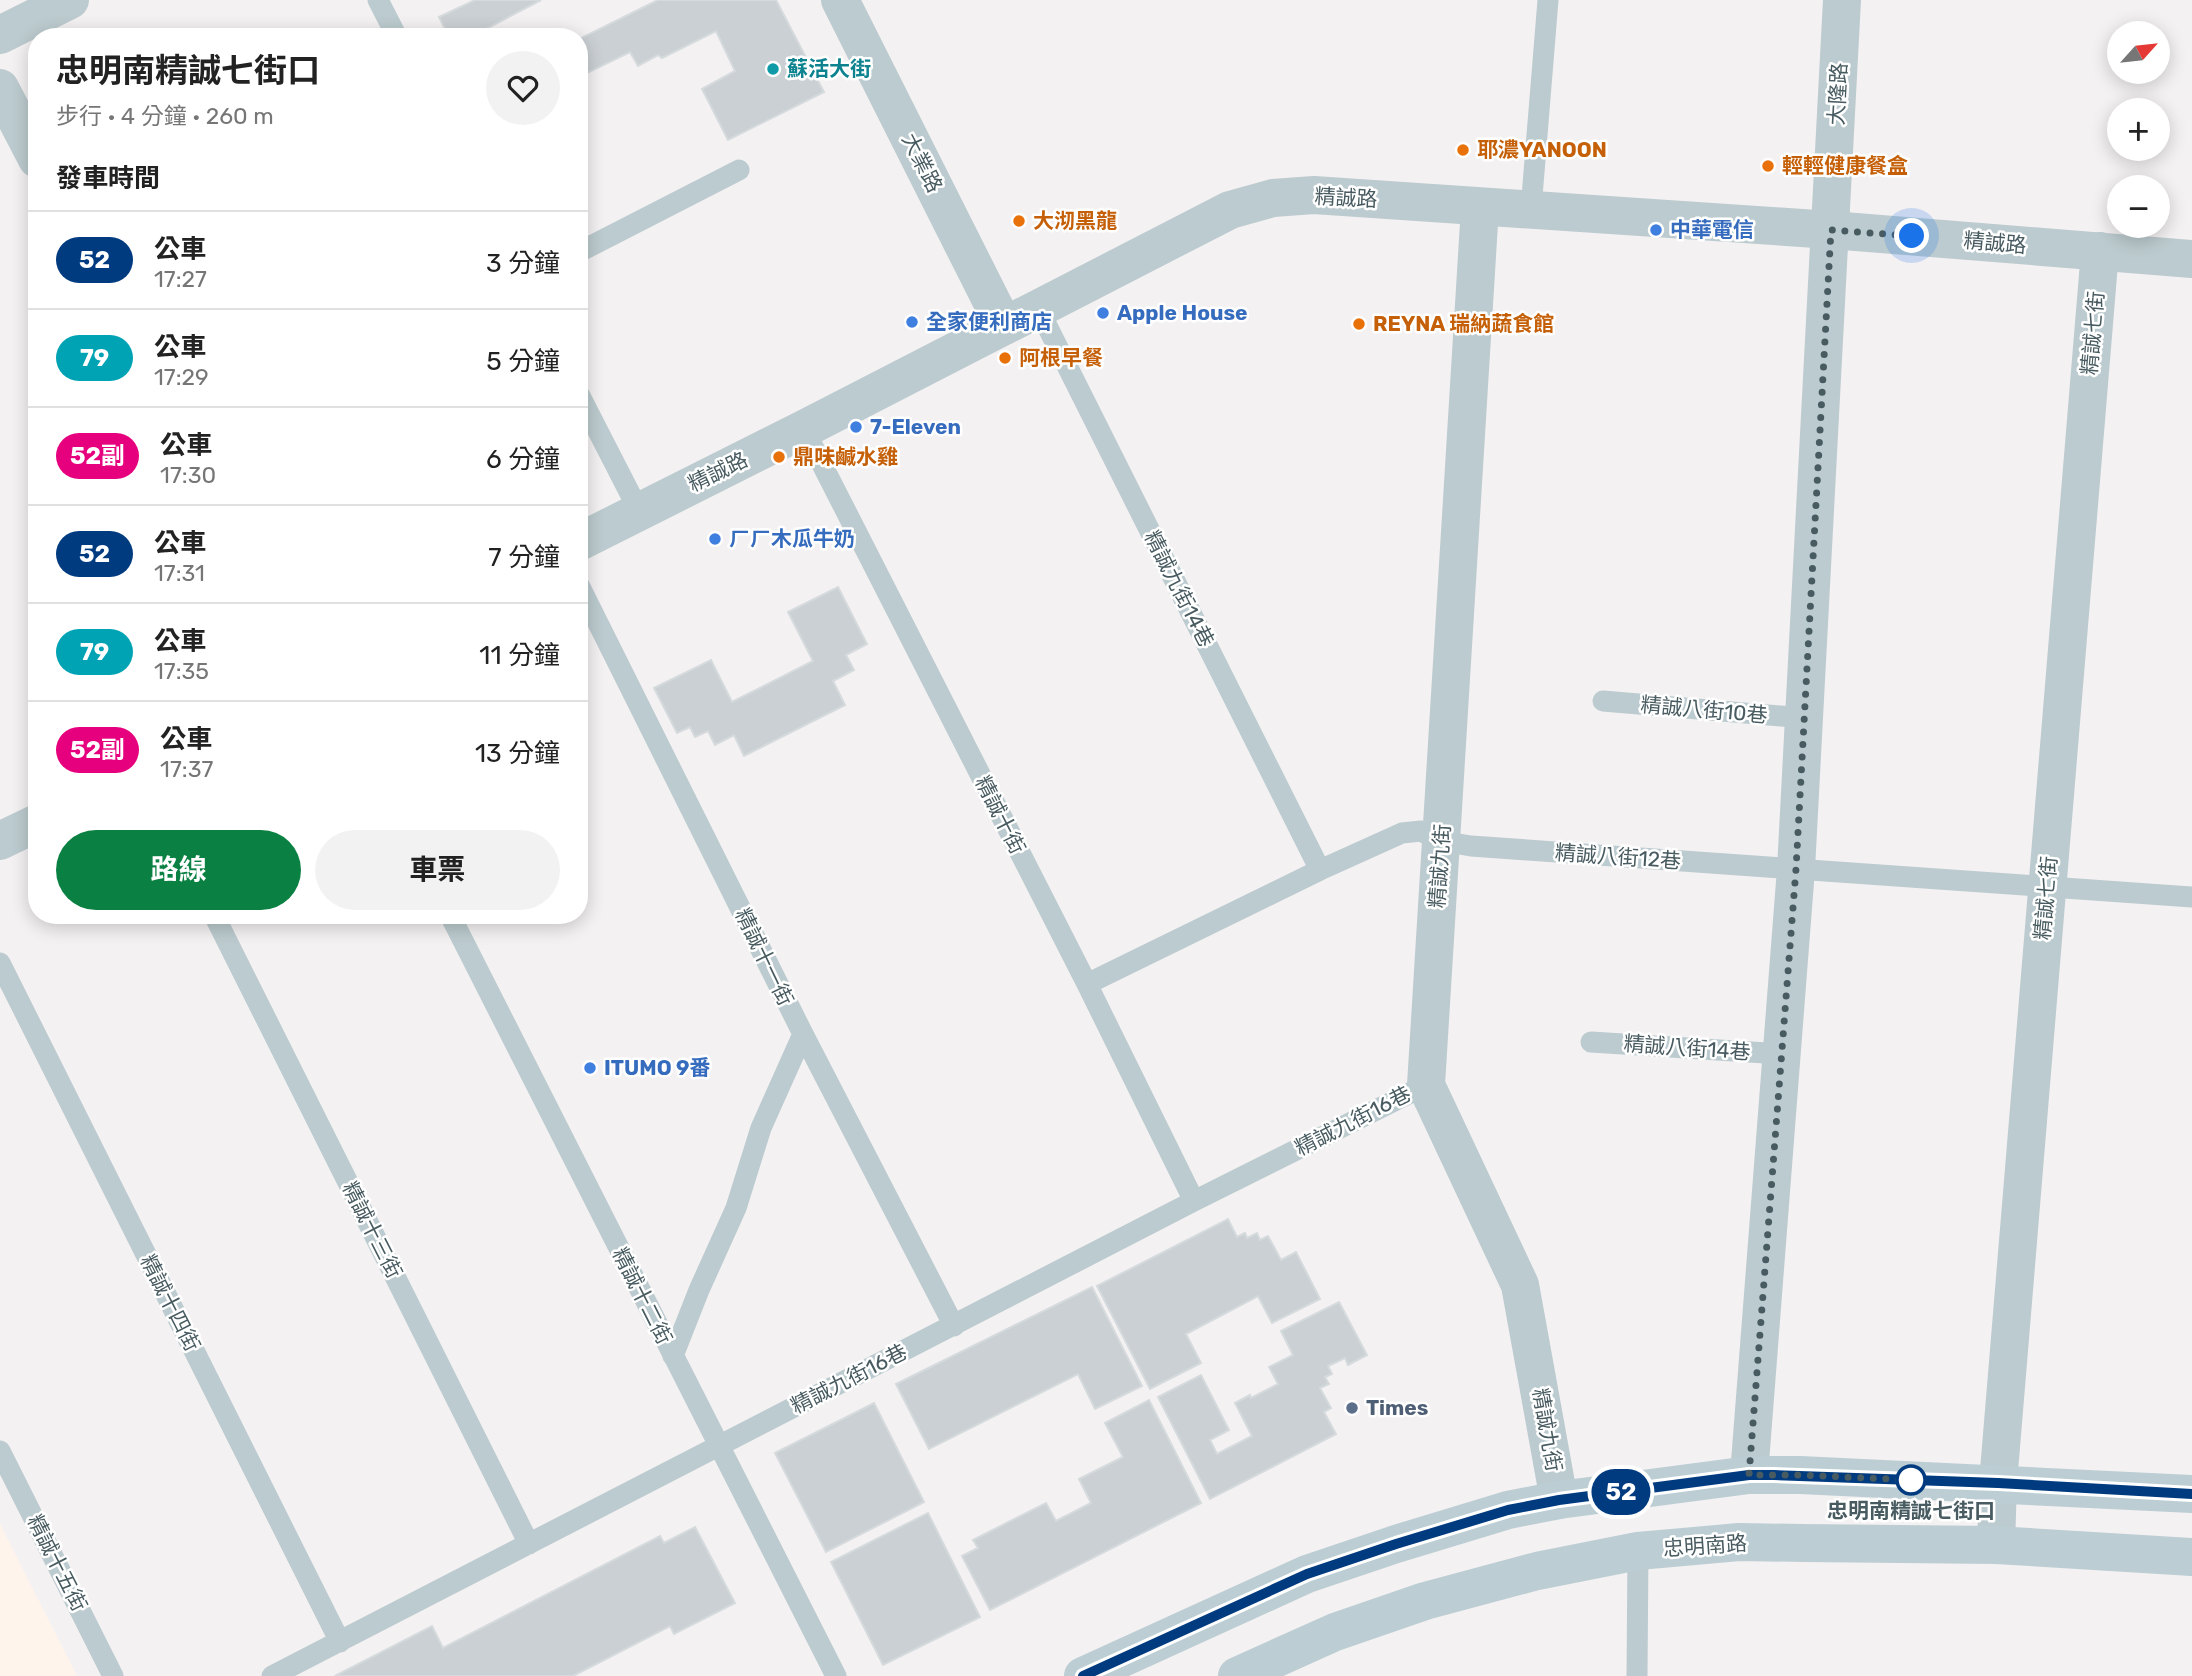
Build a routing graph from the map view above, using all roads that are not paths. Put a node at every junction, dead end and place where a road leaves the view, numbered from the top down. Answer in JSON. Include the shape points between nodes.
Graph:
{"nodes":[{"id":1,"x":70,"y":0,"type":"edge"},
{"id":2,"x":378,"y":0,"type":"edge"},
{"id":3,"x":840,"y":0,"type":"edge"},
{"id":4,"x":1548,"y":0,"type":"edge"},
{"id":5,"x":1842,"y":0,"type":"edge"},
{"id":6,"x":392,"y":28,"type":"edge"},
{"id":7,"x":0,"y":36,"type":"edge"},
{"id":8,"x":0,"y":88,"type":"edge"},
{"id":9,"x":28,"y":142,"type":"edge"},
{"id":10,"x":739,"y":170,"type":"dead end"},
{"id":11,"x":1480,"y":207,"type":"junction"},
{"id":12,"x":1531,"y":209,"type":"junction"},
{"id":13,"x":1831,"y":230,"type":"junction"},
{"id":14,"x":588,"y":247,"type":"edge"},
{"id":15,"x":2100,"y":251,"type":"junction"},
{"id":16,"x":2192,"y":258,"type":"edge"},
{"id":17,"x":1038,"y":308,"type":"junction"},
{"id":18,"x":1003,"y":326,"type":"junction"},
{"id":19,"x":588,"y":412,"type":"edge"},
{"id":20,"x":804,"y":429,"type":"junction"},
{"id":21,"x":639,"y":511,"type":"junction"},
{"id":22,"x":588,"y":537,"type":"edge"},
{"id":23,"x":588,"y":603,"type":"edge"},
{"id":24,"x":1603,"y":701,"type":"dead end"},
{"id":25,"x":1804,"y":718,"type":"junction"},
{"id":26,"x":28,"y":827,"type":"edge"},
{"id":27,"x":0,"y":841,"type":"edge"},
{"id":28,"x":1441,"y":841,"type":"junction"},
{"id":29,"x":1796,"y":869,"type":"junction"},
{"id":30,"x":1321,"y":870,"type":"junction"},
{"id":31,"x":2046,"y":887,"type":"junction"},
{"id":32,"x":2192,"y":897,"type":"edge"},
{"id":33,"x":219,"y":924,"type":"edge"},
{"id":34,"x":455,"y":924,"type":"edge"},
{"id":35,"x":0,"y":963,"type":"edge"},
{"id":36,"x":1087,"y":984,"type":"junction"},
{"id":37,"x":803,"y":1034,"type":"junction"},
{"id":38,"x":1591,"y":1042,"type":"dead end"},
{"id":39,"x":1782,"y":1054,"type":"junction"},
{"id":40,"x":1426,"y":1085,"type":"junction"},
{"id":41,"x":1194,"y":1201,"type":"junction"},
{"id":42,"x":954,"y":1326,"type":"junction"},
{"id":43,"x":673,"y":1356,"type":"junction"},
{"id":44,"x":719,"y":1445,"type":"junction"},
{"id":45,"x":0,"y":1451,"type":"edge"},
{"id":46,"x":1749,"y":1475,"type":"junction"},
{"id":47,"x":1998,"y":1483,"type":"junction"},
{"id":48,"x":2192,"y":1494,"type":"edge"},
{"id":49,"x":1559,"y":1500,"type":"junction"},
{"id":50,"x":529,"y":1544,"type":"junction"},
{"id":51,"x":1996,"y":1545,"type":"junction"},
{"id":52,"x":1638,"y":1551,"type":"junction"},
{"id":53,"x":2192,"y":1557,"type":"edge"},
{"id":54,"x":340,"y":1642,"type":"junction"},
{"id":55,"x":113,"y":1676,"type":"edge"},
{"id":56,"x":272,"y":1676,"type":"edge"},
{"id":57,"x":836,"y":1676,"type":"edge"},
{"id":58,"x":1083,"y":1676,"type":"edge"},
{"id":59,"x":1237,"y":1676,"type":"edge"},
{"id":60,"x":1637,"y":1676,"type":"edge"}],
"edges":[{"from":1,"to":7,"type":"street"},
{"from":2,"to":6,"type":"lane"},
{"from":3,"to":18,"type":"street","name":"大業路"},
{"from":4,"to":12,"type":"lane"},
{"from":5,"to":13,"type":"street","name":"大隆路"},
{"from":8,"to":9,"type":"street"},
{"from":10,"to":14,"type":"lane"},
{"from":11,"to":12,"type":"street","name":"精誠路"},
{"from":11,"to":17,"type":"street","name":"精誠路","via":[[1314,195],[1273,198],[1230,210]]},
{"from":11,"to":28,"type":"street","name":"精誠九街"},
{"from":12,"to":13,"type":"street","name":"精誠路"},
{"from":13,"to":15,"type":"street","name":"精誠路"},
{"from":13,"to":25,"type":"street","name":"大隆路"},
{"from":15,"to":16,"type":"street","name":"精誠路"},
{"from":15,"to":31,"type":"street","name":"精誠七街"},
{"from":17,"to":18,"type":"street","name":"精誠路"},
{"from":17,"to":30,"type":"lane","name":"精誠九街14巷"},
{"from":18,"to":20,"type":"street","name":"精誠路"},
{"from":19,"to":21,"type":"lane"},
{"from":20,"to":21,"type":"street","name":"精誠路"},
{"from":20,"to":36,"type":"lane","name":"精誠十街"},
{"from":21,"to":22,"type":"street","name":"精誠路"},
{"from":23,"to":37,"type":"lane","name":"精誠十一街"},
{"from":24,"to":25,"type":"lane","name":"精誠八街10巷"},
{"from":25,"to":29,"type":"street","name":"大隆路"},
{"from":26,"to":27,"type":"street"},
{"from":28,"to":29,"type":"lane","name":"精誠八街12巷"},
{"from":28,"to":30,"type":"lane","via":[[1421,831],[1402,833]]},
{"from":28,"to":40,"type":"street","name":"精誠九街"},
{"from":29,"to":31,"type":"lane","name":"精誠八街12巷"},
{"from":29,"to":39,"type":"street","name":"大隆路"},
{"from":30,"to":36,"type":"lane"},
{"from":31,"to":32,"type":"lane","name":"精誠八街12巷"},
{"from":31,"to":47,"type":"street","name":"精誠七街"},
{"from":33,"to":50,"type":"lane","name":"精誠十三街"},
{"from":34,"to":43,"type":"lane","name":"精誠十二街"},
{"from":35,"to":54,"type":"lane","name":"精誠十四街"},
{"from":36,"to":41,"type":"lane","name":"精誠十街"},
{"from":37,"to":42,"type":"lane","name":"精誠十一街"},
{"from":37,"to":43,"type":"lane","via":[[761,1128],[736,1208]]},
{"from":38,"to":39,"type":"lane","name":"精誠八街14巷"},
{"from":39,"to":46,"type":"street","name":"大隆路"},
{"from":40,"to":41,"type":"lane","name":"精誠九街16巷"},
{"from":40,"to":49,"type":"street","name":"精誠九街","via":[[1520,1285]]},
{"from":41,"to":42,"type":"lane","name":"精誠九街16巷"},
{"from":42,"to":44,"type":"lane","name":"精誠九街16巷"},
{"from":43,"to":44,"type":"lane","name":"精誠十二街"},
{"from":44,"to":50,"type":"lane","name":"精誠九街16巷"},
{"from":44,"to":57,"type":"lane","name":"精誠十二街"},
{"from":45,"to":55,"type":"lane","name":"精誠十五街"},
{"from":46,"to":47,"type":"main road"},
{"from":46,"to":49,"type":"main road"},
{"from":47,"to":48,"type":"main road"},
{"from":47,"to":51,"type":"street","name":"精誠七街"},
{"from":49,"to":58,"type":"main road","via":[[1508,1510],[1307,1574]]},
{"from":50,"to":54,"type":"lane","name":"精誠九街16巷"},
{"from":51,"to":52,"type":"main road","name":"忠明南路","via":[[1739,1542]]},
{"from":51,"to":53,"type":"main road","name":"忠明南路"},
{"from":52,"to":59,"type":"main road","name":"忠明南路","via":[[1537,1571],[1425,1601],[1335,1632]]},
{"from":52,"to":60,"type":"lane"},
{"from":54,"to":56,"type":"lane","name":"精誠九街16巷"}]}
